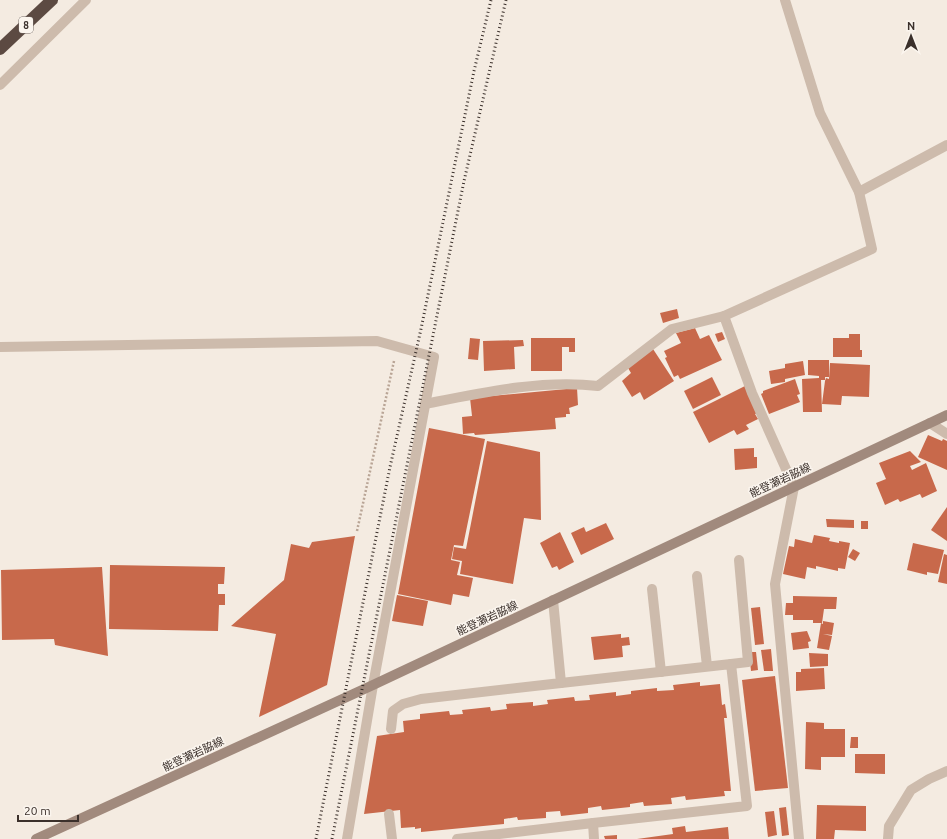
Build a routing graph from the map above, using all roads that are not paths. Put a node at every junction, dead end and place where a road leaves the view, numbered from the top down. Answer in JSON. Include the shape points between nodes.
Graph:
{"nodes":[{"id":1,"x":52,"y":0,"type":"edge"},
{"id":2,"x":86,"y":0,"type":"edge"},
{"id":3,"x":785,"y":0,"type":"edge"},
{"id":4,"x":0,"y":49,"type":"edge"},
{"id":5,"x":0,"y":85,"type":"edge"},
{"id":6,"x":947,"y":145,"type":"edge"},
{"id":7,"x":859,"y":192,"type":"junction"},
{"id":8,"x":724,"y":316,"type":"junction"},
{"id":9,"x":0,"y":347,"type":"edge"},
{"id":10,"x":425,"y":404,"type":"junction"},
{"id":11,"x":947,"y":415,"type":"edge"},
{"id":12,"x":930,"y":423,"type":"junction"},
{"id":13,"x":947,"y":434,"type":"edge"},
{"id":14,"x":794,"y":487,"type":"junction"},
{"id":15,"x":739,"y":560,"type":"dead end"},
{"id":16,"x":697,"y":576,"type":"dead end"},
{"id":17,"x":652,"y":589,"type":"dead end"},
{"id":18,"x":553,"y":600,"type":"junction"},
{"id":19,"x":731,"y":664,"type":"junction"},
{"id":20,"x":707,"y":666,"type":"junction"},
{"id":21,"x":661,"y":672,"type":"junction"},
{"id":22,"x":562,"y":683,"type":"junction"},
{"id":23,"x":373,"y":685,"type":"junction"},
{"id":24,"x":390,"y":729,"type":"dead end"},
{"id":25,"x":947,"y":771,"type":"edge"},
{"id":26,"x":389,"y":814,"type":"dead end"},
{"id":27,"x":593,"y":824,"type":"junction"},
{"id":28,"x":527,"y":835,"type":"edge"},
{"id":29,"x":36,"y":839,"type":"edge"},
{"id":30,"x":347,"y":839,"type":"edge"},
{"id":31,"x":392,"y":839,"type":"edge"},
{"id":32,"x":457,"y":839,"type":"edge"},
{"id":33,"x":594,"y":839,"type":"edge"},
{"id":34,"x":799,"y":839,"type":"edge"},
{"id":35,"x":888,"y":839,"type":"edge"}],
"edges":[{"from":1,"to":4,"type":"highway","number":"8"},
{"from":2,"to":5,"type":"street"},
{"from":3,"to":7,"type":"street","via":[[820,112]]},
{"from":6,"to":7,"type":"street"},
{"from":7,"to":8,"type":"street","via":[[872,249]]},
{"from":8,"to":10,"type":"street","via":[[672,329],[598,386],[576,383],[517,388]]},
{"from":8,"to":14,"type":"street","via":[[752,393]]},
{"from":9,"to":10,"type":"street","via":[[376,341],[434,357]]},
{"from":10,"to":23,"type":"street"},
{"from":11,"to":12,"type":"main road","name":"能登瀬岩脇線"},
{"from":12,"to":13,"type":"street"},
{"from":12,"to":14,"type":"main road","name":"能登瀬岩脇線"},
{"from":14,"to":18,"type":"main road","name":"能登瀬岩脇線"},
{"from":14,"to":34,"type":"street","via":[[775,584]]},
{"from":15,"to":19,"type":"street","via":[[748,662]]},
{"from":16,"to":20,"type":"street"},
{"from":17,"to":21,"type":"street"},
{"from":18,"to":22,"type":"street"},
{"from":18,"to":23,"type":"main road","name":"能登瀬岩脇線"},
{"from":19,"to":20,"type":"street"},
{"from":19,"to":27,"type":"street","via":[[747,806]]},
{"from":20,"to":21,"type":"street"},
{"from":21,"to":22,"type":"street"},
{"from":22,"to":24,"type":"street","via":[[421,699],[403,704],[393,711]]},
{"from":23,"to":29,"type":"main road","name":"能登瀬岩脇線"},
{"from":23,"to":30,"type":"street"},
{"from":25,"to":35,"type":"street","via":[[911,790],[889,826]]},
{"from":26,"to":31,"type":"street"},
{"from":27,"to":28,"type":"street"},
{"from":27,"to":33,"type":"street"},
{"from":28,"to":32,"type":"street"}]}
